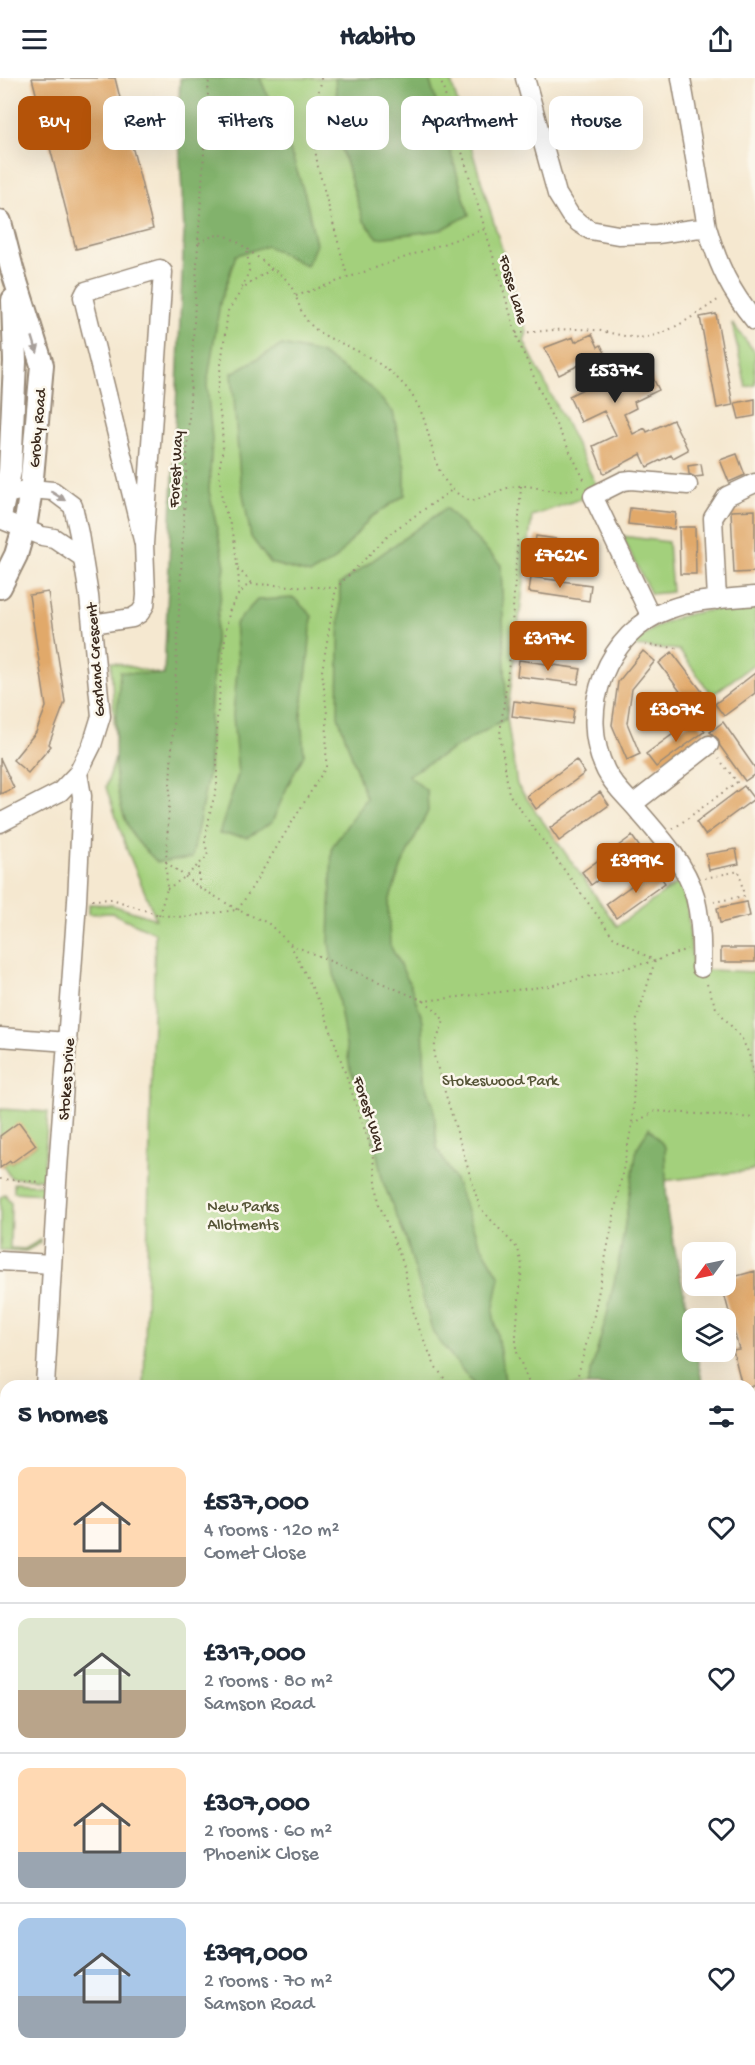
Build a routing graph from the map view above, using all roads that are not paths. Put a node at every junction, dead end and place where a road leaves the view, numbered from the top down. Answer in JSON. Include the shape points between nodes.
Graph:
{"nodes":[{"id":1,"x":525,"y":78,"type":"edge"},
{"id":2,"x":681,"y":78,"type":"edge"},
{"id":3,"x":0,"y":222,"type":"edge"},
{"id":4,"x":707,"y":227,"type":"junction"},
{"id":5,"x":12,"y":269,"type":"junction"},
{"id":6,"x":755,"y":321,"type":"edge"},
{"id":7,"x":755,"y":483,"type":"edge"},
{"id":8,"x":688,"y":485,"type":"dead end"},
{"id":9,"x":31,"y":489,"type":"junction"},
{"id":10,"x":1,"y":505,"type":"edge"},
{"id":11,"x":75,"y":516,"type":"junction"},
{"id":12,"x":24,"y":528,"type":"junction"},
{"id":13,"x":54,"y":538,"type":"junction"},
{"id":14,"x":144,"y":544,"type":"junction"},
{"id":15,"x":16,"y":555,"type":"junction"},
{"id":16,"x":82,"y":557,"type":"junction"},
{"id":17,"x":0,"y":586,"type":"edge"},
{"id":18,"x":755,"y":596,"type":"edge"},
{"id":19,"x":717,"y":600,"type":"junction"},
{"id":20,"x":651,"y":617,"type":"junction"},
{"id":21,"x":92,"y":624,"type":"junction"},
{"id":22,"x":709,"y":745,"type":"road end"},
{"id":23,"x":78,"y":772,"type":"junction"},
{"id":24,"x":633,"y":804,"type":"junction"},
{"id":25,"x":0,"y":823,"type":"edge"},
{"id":26,"x":702,"y":968,"type":"road end"},
{"id":27,"x":0,"y":1037,"type":"edge"},
{"id":28,"x":68,"y":1042,"type":"junction"},
{"id":29,"x":0,"y":1261,"type":"edge"},
{"id":30,"x":52,"y":1264,"type":"junction"},
{"id":31,"x":45,"y":1380,"type":"edge"}],
"edges":[{"from":1,"to":4,"type":"street","via":[[557,194],[579,223],[590,230],[618,235]]},
{"from":2,"to":4,"type":"street"},
{"from":3,"to":5,"type":"main road","name":"Groby Road"},
{"from":4,"to":6,"type":"street","via":[[721,272]]},
{"from":5,"to":9,"type":"main road","name":"Groby Road","one_way":true,"via":[[42,365]]},
{"from":5,"to":10,"type":"main road","name":"Groby Road","via":[[15,362],[10,471]]},
{"from":7,"to":19,"type":"street","via":[[727,496],[713,519]]},
{"from":8,"to":20,"type":"street","via":[[632,480],[594,490]]},
{"from":9,"to":10,"type":"street","name":"Garland Crescent"},
{"from":9,"to":11,"type":"street","name":"Garland Crescent","one_way":true,"via":[[53,491],[73,506]]},
{"from":9,"to":12,"type":"main road","name":"Groby Road"},
{"from":10,"to":12,"type":"street"},
{"from":11,"to":13,"type":"street","via":[[69,527]]},
{"from":11,"to":16,"type":"street","name":"Garland Crescent"},
{"from":12,"to":13,"type":"street"},
{"from":12,"to":15,"type":"main road","name":"Groby Road"},
{"from":13,"to":15,"type":"street"},
{"from":13,"to":16,"type":"street"},
{"from":14,"to":14,"type":"street","via":[[83,297],[86,291],[160,269],[163,272]]},
{"from":14,"to":21,"type":"street","via":[[146,605],[132,618]]},
{"from":15,"to":17,"type":"main road","name":"Groby Road"},
{"from":16,"to":21,"type":"street","name":"Garland Crescent"},
{"from":18,"to":19,"type":"street"},
{"from":19,"to":20,"type":"street","via":[[690,603]]},
{"from":20,"to":24,"type":"street","via":[[613,655],[604,671],[595,714],[597,743],[606,771]]},
{"from":21,"to":23,"type":"street","name":"Garland Crescent","via":[[101,716]]},
{"from":22,"to":24,"type":"street"},
{"from":23,"to":25,"type":"street","name":"Garland Crescent","via":[[60,792]]},
{"from":23,"to":28,"type":"street","name":"Stokes Drive","via":[[82,796]]},
{"from":24,"to":26,"type":"street","via":[[683,869],[697,906]]},
{"from":27,"to":28,"type":"street"},
{"from":28,"to":30,"type":"street","name":"Stokes Drive"},
{"from":29,"to":30,"type":"street"},
{"from":30,"to":31,"type":"street","name":"Stokes Drive"}]}
